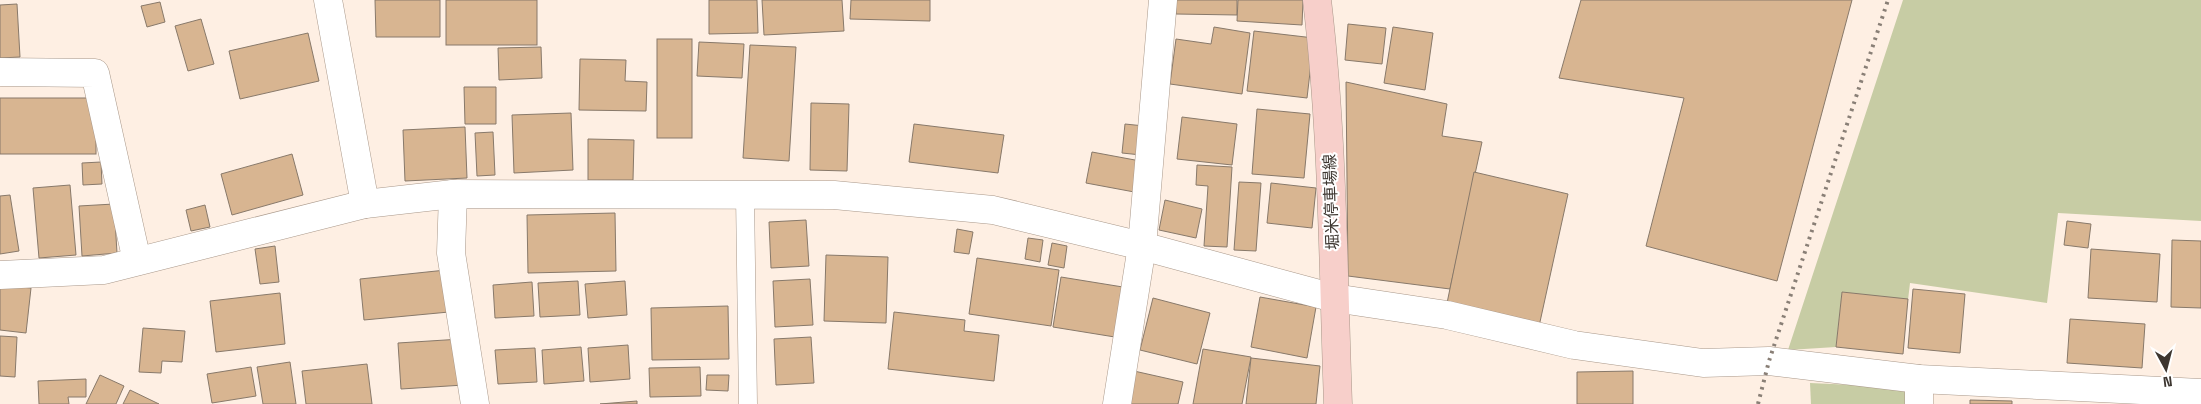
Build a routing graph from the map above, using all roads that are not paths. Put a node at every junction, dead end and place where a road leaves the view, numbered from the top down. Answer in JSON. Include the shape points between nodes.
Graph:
{"nodes":[{"id":1,"x":328,"y":0,"type":"edge"},
{"id":2,"x":1163,"y":0,"type":"edge"},
{"id":3,"x":1317,"y":0,"type":"edge"},
{"id":4,"x":0,"y":72,"type":"edge"},
{"id":5,"x":453,"y":194,"type":"junction"},
{"id":6,"x":745,"y":194,"type":"junction"},
{"id":7,"x":365,"y":204,"type":"junction"},
{"id":8,"x":1142,"y":246,"type":"junction"},
{"id":9,"x":137,"y":261,"type":"junction"},
{"id":10,"x":0,"y":275,"type":"edge"},
{"id":11,"x":1334,"y":298,"type":"junction"},
{"id":12,"x":1919,"y":392,"type":"edge"},
{"id":13,"x":2201,"y":393,"type":"edge"},
{"id":14,"x":475,"y":404,"type":"edge"},
{"id":15,"x":748,"y":404,"type":"edge"},
{"id":16,"x":1117,"y":404,"type":"edge"},
{"id":17,"x":1338,"y":404,"type":"edge"}],
"edges":[{"from":1,"to":7,"type":"street"},
{"from":2,"to":8,"type":"street"},
{"from":3,"to":11,"type":"main road","name":"堀米停車場線","via":[[1330,137]]},
{"from":4,"to":9,"type":"street","via":[[95,73]]},
{"from":5,"to":6,"type":"street"},
{"from":5,"to":7,"type":"street"},
{"from":5,"to":14,"type":"street","via":[[451,253]]},
{"from":6,"to":8,"type":"street","via":[[834,195],[993,210]]},
{"from":6,"to":15,"type":"lane"},
{"from":7,"to":9,"type":"street"},
{"from":8,"to":11,"type":"street"},
{"from":8,"to":16,"type":"street"},
{"from":9,"to":10,"type":"street","via":[[104,270]]},
{"from":11,"to":12,"type":"street","via":[[1447,315],[1574,345],[1703,363],[1770,361]]},
{"from":11,"to":17,"type":"main road","name":"堀米停車場線"},
{"from":12,"to":13,"type":"street"}]}
